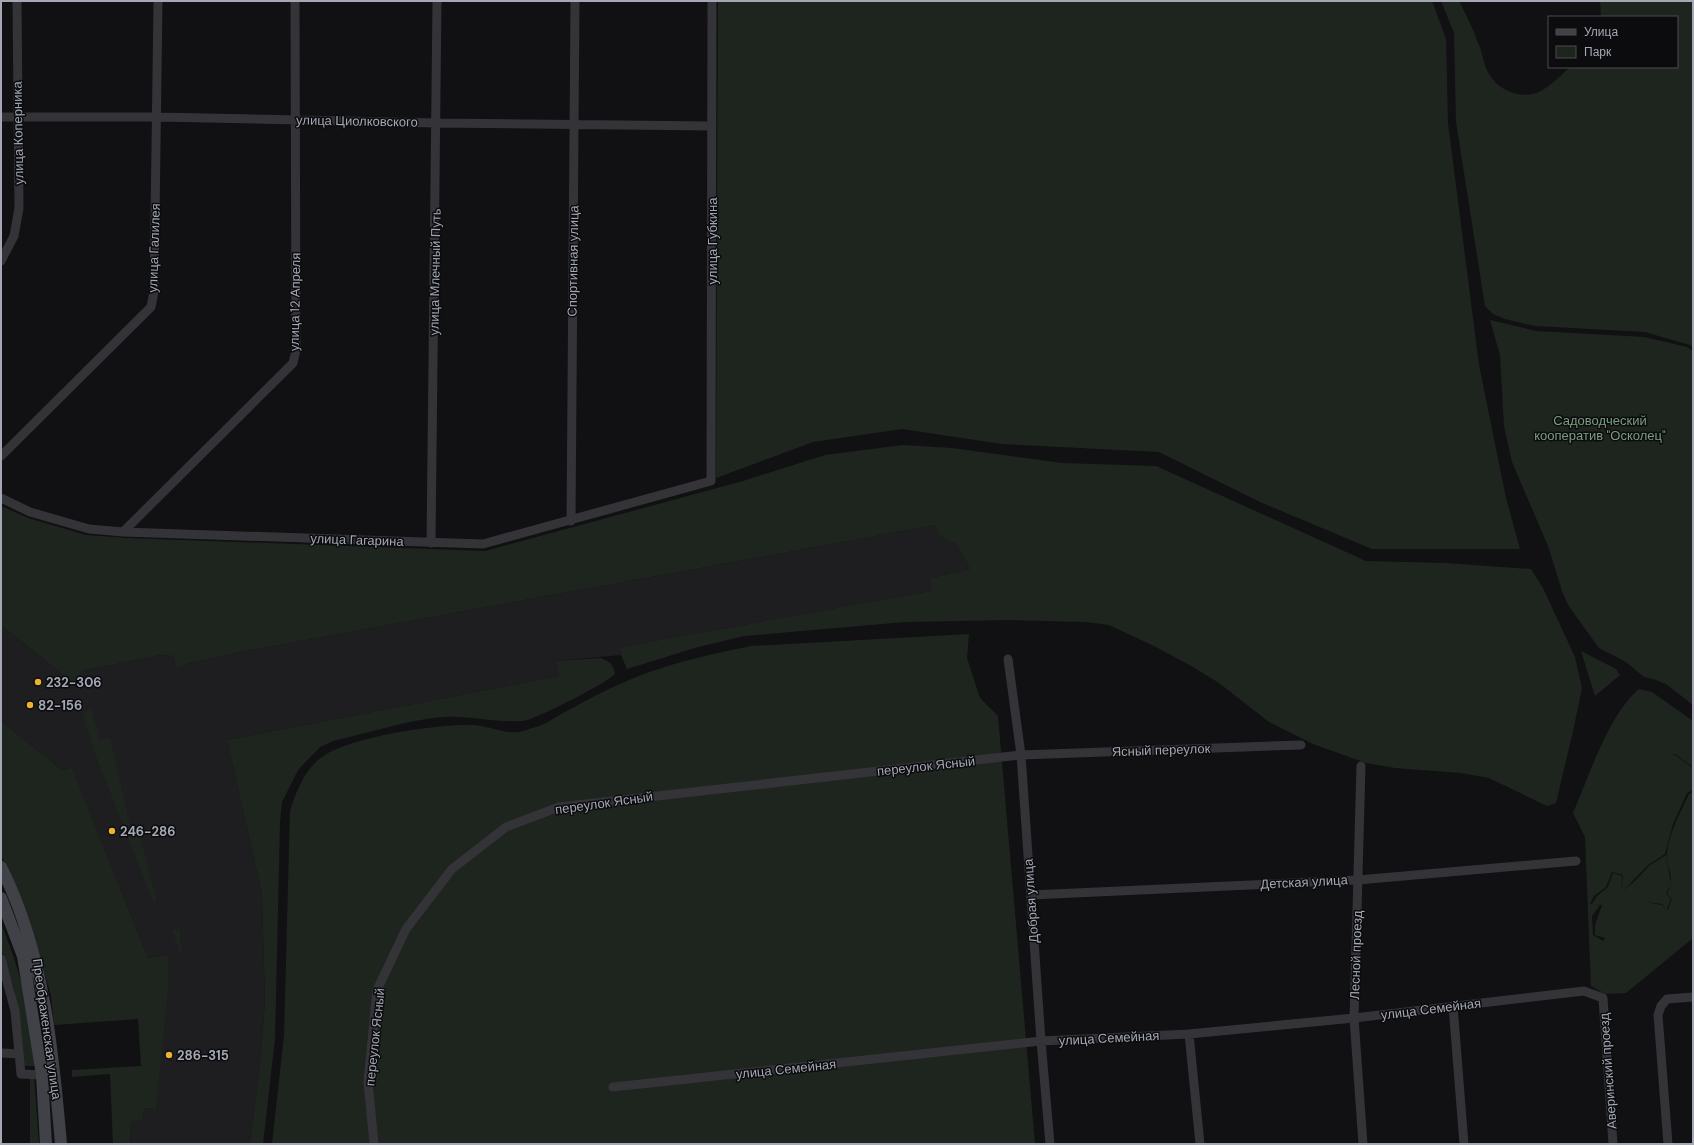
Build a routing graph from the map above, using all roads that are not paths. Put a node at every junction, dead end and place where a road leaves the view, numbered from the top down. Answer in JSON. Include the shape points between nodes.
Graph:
{"nodes":[{"id":1,"x":17,"y":1,"type":"edge"},
{"id":2,"x":158,"y":1,"type":"edge"},
{"id":3,"x":295,"y":1,"type":"edge"},
{"id":4,"x":437,"y":1,"type":"edge"},
{"id":5,"x":575,"y":1,"type":"edge"},
{"id":6,"x":712,"y":1,"type":"edge"},
{"id":7,"x":17,"y":116,"type":"junction"},
{"id":8,"x":1,"y":117,"type":"edge"},
{"id":9,"x":157,"y":117,"type":"junction"},
{"id":10,"x":294,"y":120,"type":"junction"},
{"id":11,"x":437,"y":123,"type":"junction"},
{"id":12,"x":574,"y":123,"type":"junction"},
{"id":13,"x":712,"y":126,"type":"junction"},
{"id":14,"x":1,"y":261,"type":"edge"},
{"id":15,"x":1,"y":456,"type":"edge"},
{"id":16,"x":711,"y":482,"type":"joint"},
{"id":17,"x":1,"y":498,"type":"edge"},
{"id":18,"x":571,"y":521,"type":"junction"},
{"id":19,"x":123,"y":532,"type":"junction"},
{"id":20,"x":431,"y":543,"type":"junction"},
{"id":21,"x":1008,"y":659,"type":"dead end"},
{"id":22,"x":1301,"y":745,"type":"dead end"},
{"id":23,"x":1021,"y":755,"type":"junction"},
{"id":24,"x":1361,"y":766,"type":"dead end"},
{"id":25,"x":1576,"y":861,"type":"dead end"},
{"id":26,"x":1,"y":866,"type":"edge"},
{"id":27,"x":1358,"y":880,"type":"junction"},
{"id":28,"x":1031,"y":895,"type":"junction"},
{"id":29,"x":1,"y":898,"type":"edge"},
{"id":30,"x":1,"y":959,"type":"edge"},
{"id":31,"x":1693,"y":997,"type":"edge"},
{"id":32,"x":1603,"y":998,"type":"joint"},
{"id":33,"x":1453,"y":1006,"type":"junction"},
{"id":34,"x":1354,"y":1018,"type":"junction"},
{"id":35,"x":1189,"y":1034,"type":"junction"},
{"id":36,"x":1041,"y":1041,"type":"junction"},
{"id":37,"x":1,"y":1053,"type":"edge"},
{"id":38,"x":19,"y":1054,"type":"junction"},
{"id":39,"x":42,"y":1075,"type":"junction"},
{"id":40,"x":613,"y":1087,"type":"dead end"},
{"id":41,"x":46,"y":1144,"type":"edge"},
{"id":42,"x":60,"y":1144,"type":"edge"},
{"id":43,"x":374,"y":1144,"type":"edge"},
{"id":44,"x":1050,"y":1144,"type":"edge"},
{"id":45,"x":1200,"y":1144,"type":"edge"},
{"id":46,"x":1363,"y":1144,"type":"edge"},
{"id":47,"x":1464,"y":1144,"type":"edge"},
{"id":48,"x":1613,"y":1144,"type":"edge"},
{"id":49,"x":1668,"y":1144,"type":"edge"}],
"edges":[{"from":1,"to":7,"type":"street","name":"улица Коперника"},
{"from":2,"to":9,"type":"street","name":"улица Галилея"},
{"from":3,"to":10,"type":"street","name":"улица 12 Апреля"},
{"from":4,"to":11,"type":"street","name":"улица Млечный Путь"},
{"from":5,"to":12,"type":"street","name":"Спортивная улица"},
{"from":6,"to":13,"type":"street","name":"улица Губкина"},
{"from":7,"to":8,"type":"street","name":"улица Циолковского"},
{"from":7,"to":9,"type":"street","name":"улица Циолковского"},
{"from":7,"to":14,"type":"street","name":"улица Коперника","via":[[19,208],[14,236]]},
{"from":9,"to":10,"type":"street","name":"улица Циолковского"},
{"from":9,"to":15,"type":"street","name":"улица Галилея","via":[[154,292],[151,307]]},
{"from":10,"to":11,"type":"street","name":"улица Циолковского"},
{"from":10,"to":19,"type":"street","name":"улица 12 Апреля","via":[[296,350],[293,363]]},
{"from":11,"to":12,"type":"street","name":"улица Циолковского"},
{"from":11,"to":20,"type":"street","name":"улица Млечный Путь"},
{"from":12,"to":13,"type":"street","name":"улица Циолковского"},
{"from":12,"to":18,"type":"street","name":"Спортивная улица"},
{"from":13,"to":16,"type":"street","name":"улица Губкина"},
{"from":16,"to":18,"type":"street","name":"улица Гагарина"},
{"from":17,"to":19,"type":"street","name":"улица Гагарина","via":[[30,512],[89,529]]},
{"from":18,"to":20,"type":"street","name":"улица Гагарина","via":[[483,544]]},
{"from":19,"to":20,"type":"street","name":"улица Гагарина"},
{"from":21,"to":23,"type":"street","name":"Добрая улица"},
{"from":22,"to":23,"type":"street","name":"Ясный переулок"},
{"from":23,"to":28,"type":"street","name":"Добрая улица"},
{"from":23,"to":43,"type":"street","name":"переулок Ясный","via":[[559,807],[506,827],[452,869],[406,929],[377,990],[368,1082]]},
{"from":24,"to":27,"type":"street","name":"Лесной проезд"},
{"from":25,"to":27,"type":"street","name":"Детская улица"},
{"from":26,"to":42,"type":"main road","name":"Преображенская улица","via":[[28,936],[44,1001],[52,1045]]},
{"from":27,"to":28,"type":"street","name":"Детская улица"},
{"from":27,"to":34,"type":"street","name":"Лесной проезд"},
{"from":28,"to":36,"type":"street","name":"Добрая улица"},
{"from":29,"to":39,"type":"main road","name":"Преображенская улица","via":[[23,956]]},
{"from":30,"to":38,"type":"street","via":[[15,1011]]},
{"from":31,"to":49,"type":"street","via":[[1667,999],[1658,1015]]},
{"from":32,"to":33,"type":"street","name":"улица Семейная","via":[[1584,991]]},
{"from":32,"to":48,"type":"street","name":"Аверинский проезд"},
{"from":33,"to":34,"type":"street","name":"улица Семейная"},
{"from":33,"to":47,"type":"street"},
{"from":34,"to":35,"type":"street","name":"улица Семейная"},
{"from":34,"to":46,"type":"street","name":"Лесной проезд"},
{"from":35,"to":36,"type":"street","name":"улица Семейная"},
{"from":35,"to":45,"type":"street"},
{"from":36,"to":40,"type":"street","name":"улица Семейная"},
{"from":36,"to":44,"type":"street","name":"Добрая улица"},
{"from":37,"to":38,"type":"street"},
{"from":38,"to":39,"type":"street","via":[[22,1074]]},
{"from":39,"to":41,"type":"main road","name":"Преображенская улица"}]}
